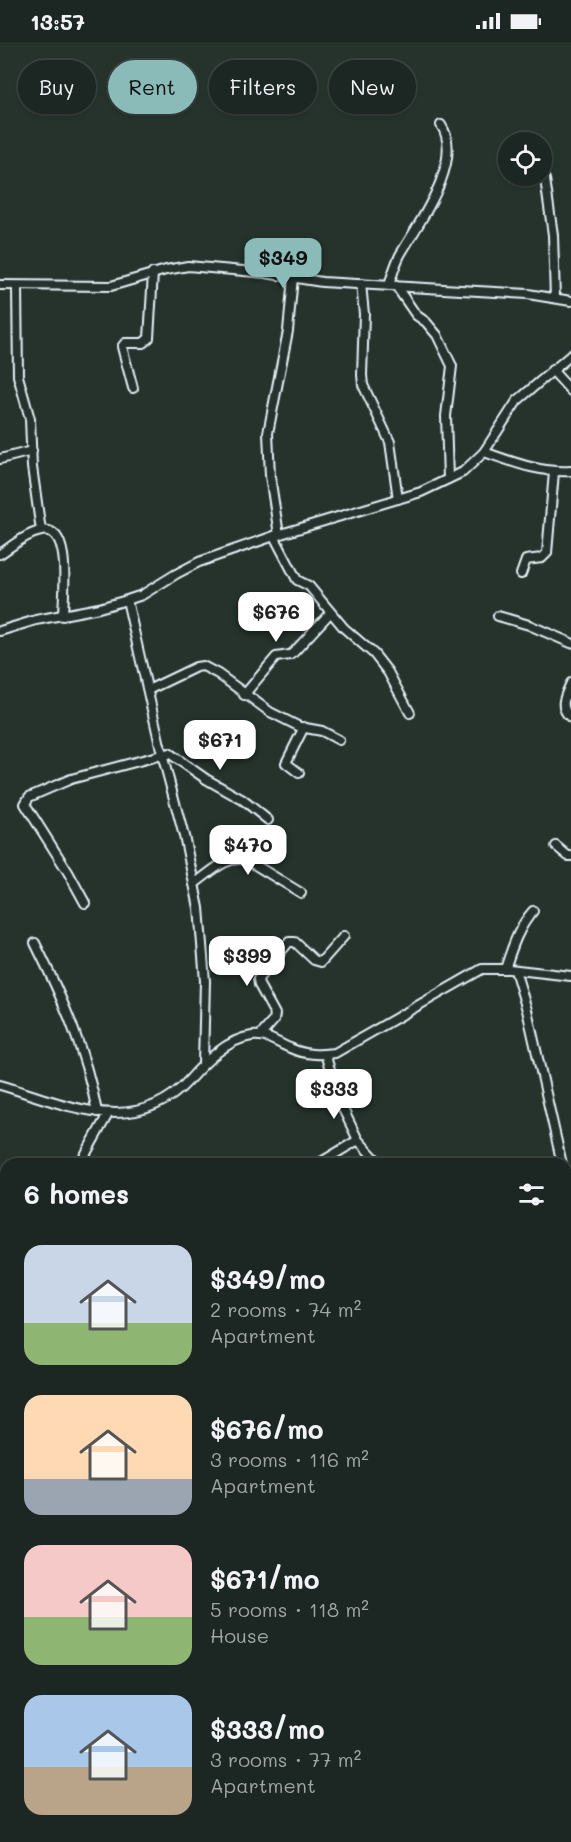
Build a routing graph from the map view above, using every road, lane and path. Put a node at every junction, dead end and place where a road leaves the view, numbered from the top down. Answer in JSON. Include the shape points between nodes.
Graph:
{"nodes":[{"id":1,"x":441,"y":125,"type":"dead end"},
{"id":2,"x":546,"y":186,"type":"edge"},
{"id":3,"x":153,"y":273,"type":"junction"},
{"id":4,"x":293,"y":277,"type":"junction"},
{"id":5,"x":361,"y":284,"type":"junction"},
{"id":6,"x":0,"y":285,"type":"edge"},
{"id":7,"x":393,"y":286,"type":"junction"},
{"id":8,"x":17,"y":287,"type":"junction"},
{"id":9,"x":555,"y":298,"type":"junction"},
{"id":10,"x":571,"y":301,"type":"edge"},
{"id":11,"x":571,"y":354,"type":"edge"},
{"id":12,"x":552,"y":370,"type":"junction"},
{"id":13,"x":133,"y":388,"type":"dead end"},
{"id":14,"x":571,"y":391,"type":"edge"},
{"id":15,"x":32,"y":451,"type":"junction"},
{"id":16,"x":484,"y":452,"type":"junction"},
{"id":17,"x":0,"y":459,"type":"edge"},
{"id":18,"x":571,"y":471,"type":"edge"},
{"id":19,"x":554,"y":472,"type":"junction"},
{"id":20,"x":448,"y":479,"type":"junction"},
{"id":21,"x":398,"y":499,"type":"junction"},
{"id":22,"x":41,"y":531,"type":"junction"},
{"id":23,"x":277,"y":535,"type":"junction"},
{"id":24,"x":0,"y":554,"type":"edge"},
{"id":25,"x":521,"y":574,"type":"dead end"},
{"id":26,"x":128,"y":600,"type":"junction"},
{"id":27,"x":330,"y":614,"type":"junction"},
{"id":28,"x":63,"y":616,"type":"junction"},
{"id":29,"x":498,"y":616,"type":"dead end"},
{"id":30,"x":0,"y":630,"type":"edge"},
{"id":31,"x":571,"y":643,"type":"edge"},
{"id":32,"x":571,"y":683,"type":"edge"},
{"id":33,"x":148,"y":690,"type":"junction"},
{"id":34,"x":244,"y":695,"type":"junction"},
{"id":35,"x":410,"y":713,"type":"dead end"},
{"id":36,"x":571,"y":718,"type":"edge"},
{"id":37,"x":304,"y":727,"type":"junction"},
{"id":38,"x":339,"y":740,"type":"dead end"},
{"id":39,"x":162,"y":754,"type":"junction"},
{"id":40,"x":299,"y":773,"type":"dead end"},
{"id":41,"x":268,"y":820,"type":"dead end"},
{"id":42,"x":556,"y":846,"type":"dead end"},
{"id":43,"x":571,"y":856,"type":"edge"},
{"id":44,"x":194,"y":884,"type":"junction"},
{"id":45,"x":301,"y":893,"type":"dead end"},
{"id":46,"x":85,"y":903,"type":"dead end"},
{"id":47,"x":533,"y":911,"type":"dead end"},
{"id":48,"x":344,"y":936,"type":"dead end"},
{"id":49,"x":35,"y":943,"type":"dead end"},
{"id":50,"x":505,"y":969,"type":"junction"},
{"id":51,"x":515,"y":970,"type":"junction"},
{"id":52,"x":571,"y":976,"type":"edge"},
{"id":53,"x":260,"y":1036,"type":"junction"},
{"id":54,"x":325,"y":1054,"type":"junction"},
{"id":55,"x":203,"y":1064,"type":"junction"},
{"id":56,"x":0,"y":1085,"type":"edge"},
{"id":57,"x":97,"y":1112,"type":"junction"},
{"id":58,"x":108,"y":1114,"type":"junction"},
{"id":59,"x":358,"y":1140,"type":"junction"},
{"id":60,"x":85,"y":1158,"type":"edge"},
{"id":61,"x":328,"y":1158,"type":"edge"},
{"id":62,"x":374,"y":1158,"type":"edge"},
{"id":63,"x":561,"y":1158,"type":"edge"}],
"edges":[{"from":1,"to":7,"type":"street","via":[[448,143],[439,188],[400,257]]},
{"from":2,"to":9,"type":"street","via":[[553,235]]},
{"from":3,"to":4,"type":"street","via":[[188,266]]},
{"from":3,"to":8,"type":"street","via":[[111,286]]},
{"from":3,"to":13,"type":"street","via":[[149,338],[122,347]]},
{"from":4,"to":5,"type":"street"},
{"from":4,"to":23,"type":"street","via":[[288,331],[268,433]]},
{"from":5,"to":7,"type":"street"},
{"from":5,"to":21,"type":"street","via":[[363,385],[390,442]]},
{"from":6,"to":8,"type":"street"},
{"from":7,"to":9,"type":"street"},
{"from":7,"to":20,"type":"street","via":[[437,335],[452,366],[446,416]]},
{"from":8,"to":15,"type":"street","via":[[17,368],[30,419]]},
{"from":9,"to":10,"type":"street"},
{"from":11,"to":12,"type":"street"},
{"from":12,"to":14,"type":"street"},
{"from":12,"to":16,"type":"street","via":[[517,401]]},
{"from":15,"to":17,"type":"street"},
{"from":15,"to":22,"type":"street"},
{"from":16,"to":19,"type":"street"},
{"from":16,"to":20,"type":"street","via":[[463,472]]},
{"from":18,"to":19,"type":"street"},
{"from":19,"to":25,"type":"street","via":[[547,553],[542,558],[526,560]]},
{"from":20,"to":21,"type":"street"},
{"from":21,"to":23,"type":"street"},
{"from":22,"to":24,"type":"street"},
{"from":22,"to":28,"type":"street","via":[[55,533],[64,550]]},
{"from":23,"to":26,"type":"street","via":[[199,562]]},
{"from":23,"to":27,"type":"street","via":[[297,580],[309,586]]},
{"from":26,"to":28,"type":"street"},
{"from":26,"to":33,"type":"street"},
{"from":27,"to":34,"type":"street","via":[[294,652],[276,657]]},
{"from":27,"to":35,"type":"street","via":[[374,654]]},
{"from":28,"to":30,"type":"street"},
{"from":29,"to":31,"type":"street"},
{"from":32,"to":36,"type":"street","via":[[563,708]]},
{"from":33,"to":34,"type":"street","via":[[201,666]]},
{"from":33,"to":39,"type":"street"},
{"from":34,"to":37,"type":"street"},
{"from":37,"to":38,"type":"street"},
{"from":37,"to":40,"type":"street","via":[[286,763]]},
{"from":39,"to":41,"type":"street","via":[[170,754]]},
{"from":39,"to":44,"type":"street"},
{"from":39,"to":46,"type":"street","via":[[71,779],[26,799],[25,804]]},
{"from":42,"to":43,"type":"street"},
{"from":44,"to":45,"type":"street","via":[[231,859],[240,858]]},
{"from":44,"to":55,"type":"street","via":[[205,981]]},
{"from":47,"to":50,"type":"street","via":[[518,933]]},
{"from":48,"to":53,"type":"street","via":[[321,962],[295,942],[289,942],[277,954],[258,979],[275,1014]]},
{"from":49,"to":57,"type":"street","via":[[59,990],[92,1080]]},
{"from":50,"to":51,"type":"street"},
{"from":50,"to":54,"type":"street","via":[[482,969],[346,1048]]},
{"from":51,"to":52,"type":"street"},
{"from":51,"to":63,"type":"street"},
{"from":53,"to":54,"type":"street","via":[[303,1053]]},
{"from":53,"to":55,"type":"street","via":[[238,1040]]},
{"from":54,"to":59,"type":"street","via":[[343,1110]]},
{"from":55,"to":58,"type":"street","via":[[183,1086],[158,1104]]},
{"from":56,"to":57,"type":"street"},
{"from":57,"to":58,"type":"street"},
{"from":58,"to":60,"type":"street"},
{"from":59,"to":61,"type":"street"},
{"from":59,"to":62,"type":"street"}]}
